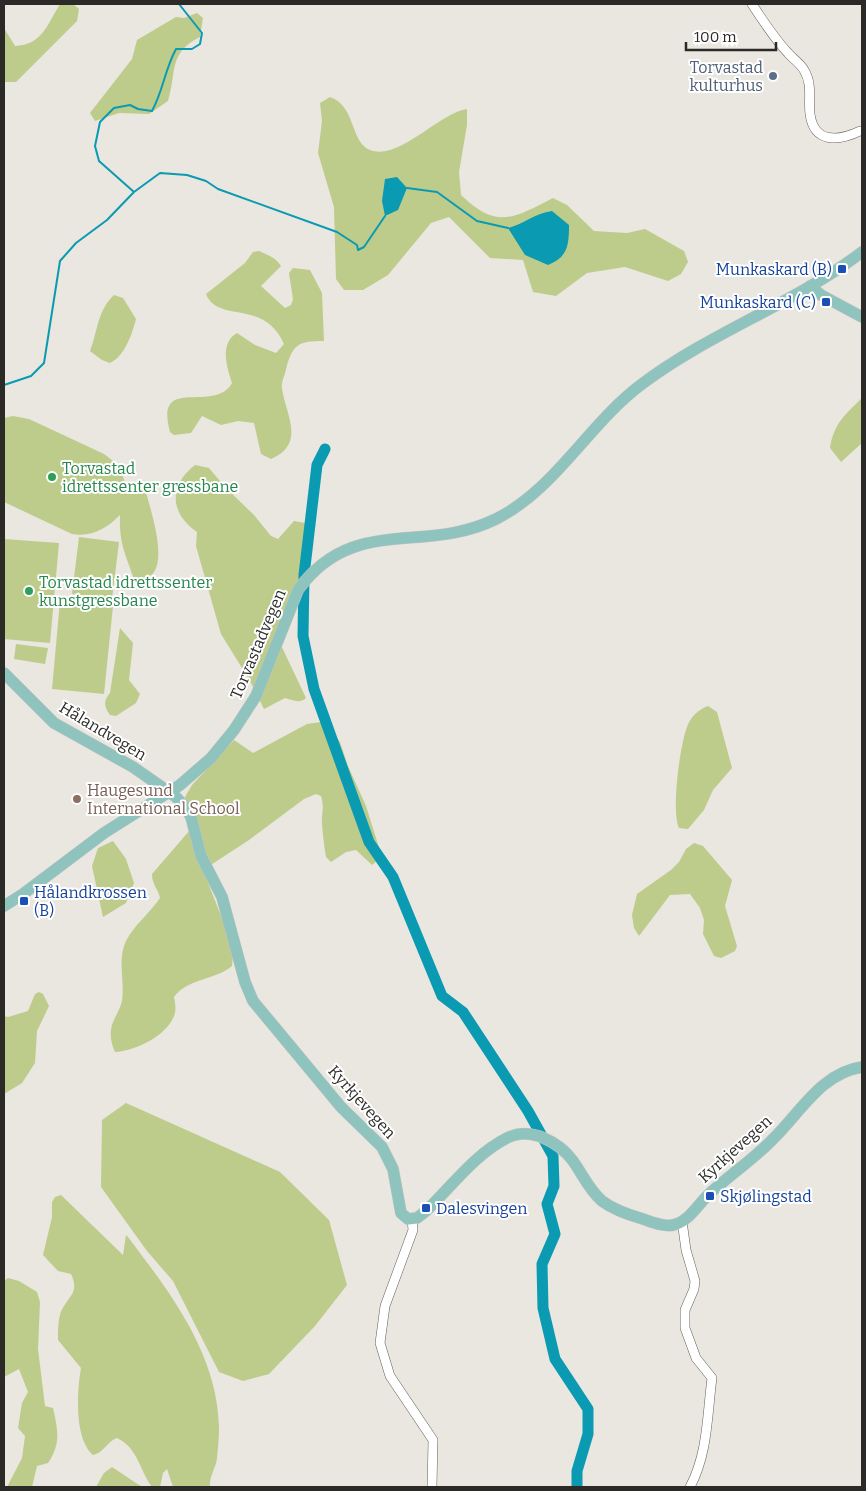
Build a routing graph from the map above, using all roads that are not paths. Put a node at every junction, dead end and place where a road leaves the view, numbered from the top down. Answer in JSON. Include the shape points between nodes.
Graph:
{"nodes":[{"id":1,"x":752,"y":4,"type":"edge"},
{"id":2,"x":862,"y":132,"type":"edge"},
{"id":3,"x":862,"y":252,"type":"edge"},
{"id":4,"x":810,"y":286,"type":"junction"},
{"id":5,"x":862,"y":317,"type":"edge"},
{"id":6,"x":4,"y":672,"type":"edge"},
{"id":7,"x":168,"y":793,"type":"junction"},
{"id":8,"x":4,"y":906,"type":"edge"},
{"id":9,"x":862,"y":1067,"type":"edge"},
{"id":10,"x":412,"y":1219,"type":"junction"},
{"id":11,"x":682,"y":1221,"type":"junction"},
{"id":12,"x":432,"y":1487,"type":"edge"},
{"id":13,"x":690,"y":1487,"type":"edge"}],
"edges":[{"from":1,"to":2,"type":"street","via":[[806,73],[810,85],[811,119],[822,136],[831,139]]},
{"from":3,"to":4,"type":"main road","name":"Torvastadvegen"},
{"from":4,"to":5,"type":"main road"},
{"from":4,"to":7,"type":"main road","name":"Torvastadvegen","via":[[642,384],[534,492],[502,516],[458,533],[362,543],[321,564],[294,597],[266,674],[240,722],[211,758]]},
{"from":6,"to":7,"type":"main road","name":"Hålandvegen","via":[[60,727],[120,759]]},
{"from":7,"to":8,"type":"main road","name":"Torvastadvegen","via":[[104,833]]},
{"from":7,"to":10,"type":"main road","name":"Kyrkjevegen","via":[[179,800],[191,817],[201,856],[222,897],[253,1001],[341,1107],[382,1147],[393,1169],[400,1213]]},
{"from":9,"to":11,"type":"main road","name":"Kyrkjevegen","via":[[836,1076],[822,1086],[773,1140]]},
{"from":10,"to":11,"type":"main road","via":[[426,1211],[494,1146],[508,1137],[521,1134],[546,1139],[559,1147],[574,1162],[591,1190],[613,1208],[666,1225]]},
{"from":10,"to":12,"type":"street","via":[[413,1230],[385,1306],[380,1343],[390,1376],[433,1440]]},
{"from":11,"to":13,"type":"street","via":[[695,1280],[685,1310],[685,1328],[696,1358],[712,1378],[702,1458]]}]}
